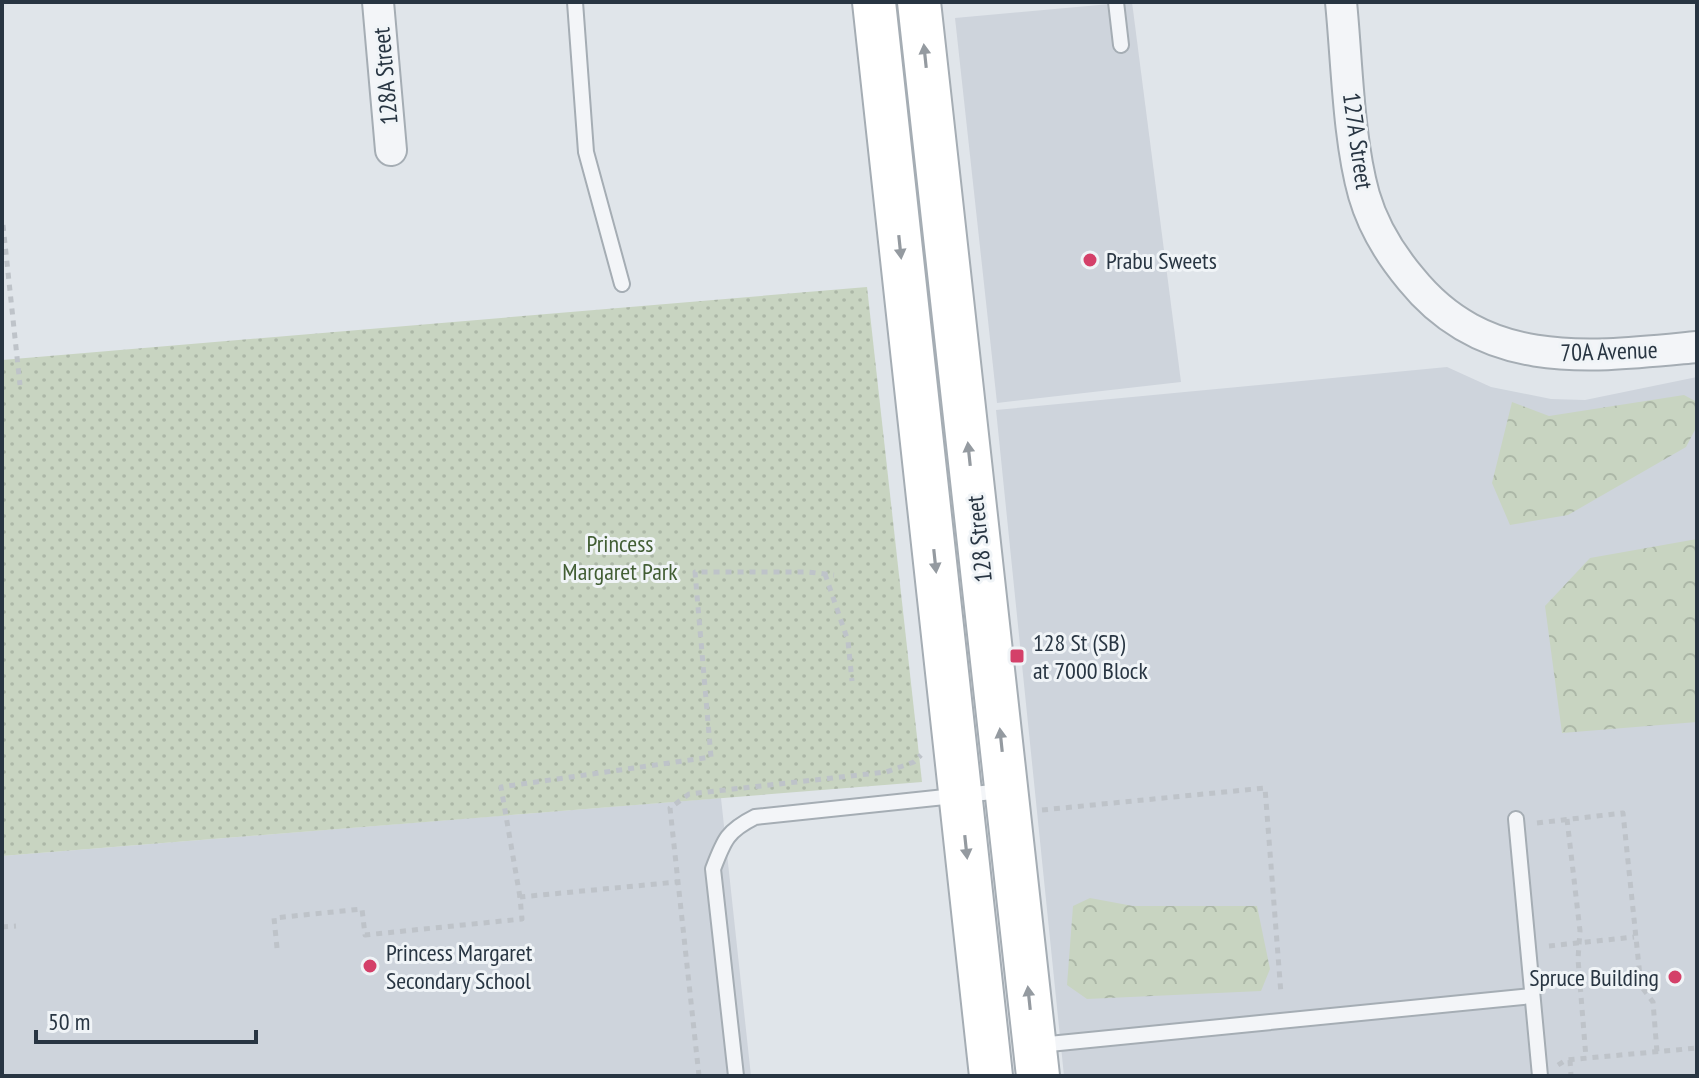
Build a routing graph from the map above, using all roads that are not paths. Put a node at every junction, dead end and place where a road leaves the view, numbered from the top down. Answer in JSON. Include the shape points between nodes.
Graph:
{"nodes":[{"id":1,"x":378,"y":2,"type":"edge"},
{"id":2,"x":575,"y":2,"type":"edge"},
{"id":3,"x":874,"y":2,"type":"edge"},
{"id":4,"x":919,"y":2,"type":"edge"},
{"id":5,"x":1116,"y":2,"type":"edge"},
{"id":6,"x":1341,"y":2,"type":"edge"},
{"id":7,"x":1121,"y":45,"type":"dead end"},
{"id":8,"x":879,"y":54,"type":"junction"},
{"id":9,"x":391,"y":150,"type":"dead end"},
{"id":10,"x":944,"y":224,"type":"junction"},
{"id":11,"x":622,"y":284,"type":"dead end"},
{"id":12,"x":1697,"y":347,"type":"edge"},
{"id":13,"x":1520,"y":349,"type":"joint"},
{"id":14,"x":960,"y":795,"type":"junction"},
{"id":15,"x":1020,"y":801,"type":"junction"},
{"id":16,"x":1516,"y":822,"type":"road end"},
{"id":17,"x":1532,"y":996,"type":"junction"},
{"id":18,"x":1036,"y":1061,"type":"edge"},
{"id":19,"x":736,"y":1076,"type":"edge"},
{"id":20,"x":991,"y":1076,"type":"edge"},
{"id":21,"x":1540,"y":1076,"type":"edge"}],
"edges":[{"from":1,"to":9,"type":"street","name":"128A Street"},
{"from":2,"to":11,"type":"lane","via":[[586,152]]},
{"from":3,"to":8,"type":"main road","name":"128 Street"},
{"from":10,"to":4,"type":"main road","name":"128 Street","one_way":true},
{"from":5,"to":7,"type":"lane"},
{"from":6,"to":13,"type":"street","name":"127A Street","via":[[1356,157],[1378,230],[1419,289],[1452,319]]},
{"from":8,"to":10,"type":"main road","via":[[906,109],[920,211]]},
{"from":8,"to":14,"type":"main road","name":"128 Street","one_way":true},
{"from":15,"to":10,"type":"main road","name":"128 Street","one_way":true},
{"from":12,"to":13,"type":"street","name":"70A Avenue","via":[[1602,356]]},
{"from":14,"to":15,"type":"lane"},
{"from":14,"to":19,"type":"lane","via":[[755,817],[735,826],[724,839],[713,869]]},
{"from":14,"to":20,"type":"main road","name":"128 Street","one_way":true},
{"from":18,"to":15,"type":"main road","name":"128 Street","one_way":true},
{"from":16,"to":17,"type":"lane"},
{"from":17,"to":18,"type":"lane"},
{"from":17,"to":21,"type":"lane"}]}
